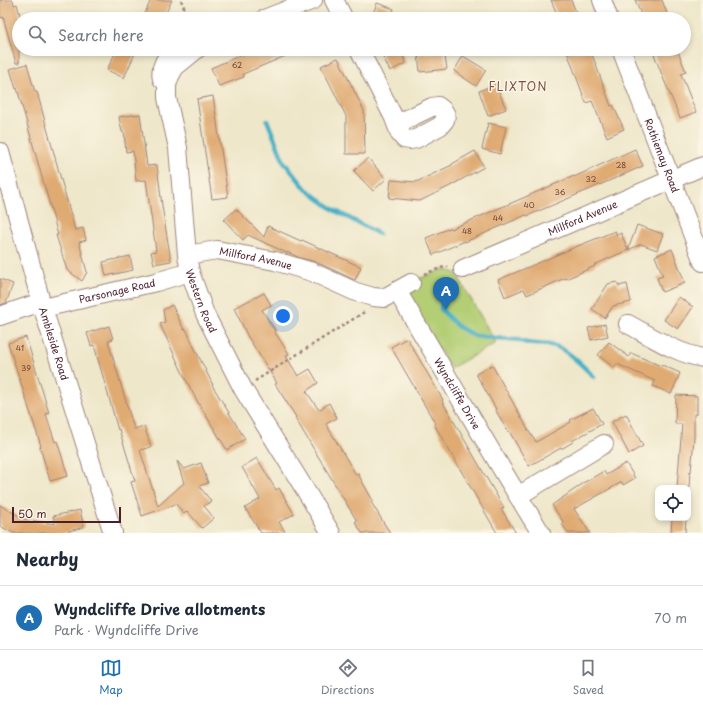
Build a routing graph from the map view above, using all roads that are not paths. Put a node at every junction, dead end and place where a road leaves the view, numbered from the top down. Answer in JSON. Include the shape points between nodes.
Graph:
{"nodes":[{"id":1,"x":313,"y":0,"type":"edge"},
{"id":2,"x":334,"y":0,"type":"edge"},
{"id":3,"x":602,"y":0,"type":"edge"},
{"id":4,"x":282,"y":12,"type":"edge"},
{"id":5,"x":340,"y":12,"type":"edge"},
{"id":6,"x":606,"y":12,"type":"edge"},
{"id":7,"x":169,"y":56,"type":"edge"},
{"id":8,"x":188,"y":56,"type":"edge"},
{"id":9,"x":363,"y":56,"type":"edge"},
{"id":10,"x":624,"y":56,"type":"edge"},
{"id":11,"x":168,"y":83,"type":"junction"},
{"id":12,"x":400,"y":134,"type":"dead end"},
{"id":13,"x":0,"y":152,"type":"edge"},
{"id":14,"x":703,"y":166,"type":"edge"},
{"id":15,"x":670,"y":180,"type":"junction"},
{"id":16,"x":7,"y":206,"type":"edge"},
{"id":17,"x":187,"y":255,"type":"junction"},
{"id":18,"x":703,"y":262,"type":"edge"},
{"id":19,"x":463,"y":269,"type":"road end"},
{"id":20,"x":190,"y":272,"type":"junction"},
{"id":21,"x":397,"y":291,"type":"joint"},
{"id":22,"x":42,"y":305,"type":"junction"},
{"id":23,"x":0,"y":316,"type":"edge"},
{"id":24,"x":628,"y":324,"type":"dead end"},
{"id":25,"x":703,"y":358,"type":"edge"},
{"id":26,"x":604,"y":444,"type":"dead end"},
{"id":27,"x":518,"y":496,"type":"junction"},
{"id":28,"x":113,"y":533,"type":"edge"},
{"id":29,"x":330,"y":533,"type":"edge"},
{"id":30,"x":541,"y":533,"type":"edge"}],
"edges":[{"from":1,"to":4,"type":"street"},
{"from":2,"to":5,"type":"street"},
{"from":3,"to":6,"type":"street"},
{"from":7,"to":11,"type":"street","via":[[161,73],[162,80]]},
{"from":8,"to":11,"type":"street","name":"Western Road","via":[[175,68]]},
{"from":9,"to":12,"type":"street"},
{"from":10,"to":15,"type":"street","name":"Rothiemay Road"},
{"from":11,"to":17,"type":"street","name":"Western Road","via":[[167,98],[178,148]]},
{"from":13,"to":16,"type":"street","name":"Ambleside Road"},
{"from":14,"to":15,"type":"street","name":"Millford Avenue"},
{"from":15,"to":18,"type":"street","name":"Rothiemay Road"},
{"from":15,"to":19,"type":"street","name":"Millford Avenue"},
{"from":16,"to":22,"type":"street","name":"Ambleside Road"},
{"from":17,"to":20,"type":"street","name":"Western Road"},
{"from":17,"to":21,"type":"street","name":"Millford Avenue","via":[[217,250],[275,261],[312,272],[373,297]]},
{"from":20,"to":22,"type":"street","name":"Parsonage Road","via":[[156,282]]},
{"from":20,"to":29,"type":"street","name":"Western Road","via":[[205,314],[243,389]]},
{"from":21,"to":27,"type":"street","name":"Wyndcliffe Drive"},
{"from":22,"to":23,"type":"street","name":"Parsonage Road"},
{"from":22,"to":28,"type":"street","name":"Ambleside Road"},
{"from":24,"to":25,"type":"street","via":[[680,351]]},
{"from":26,"to":27,"type":"street"},
{"from":27,"to":30,"type":"street","name":"Wyndcliffe Drive"}]}
